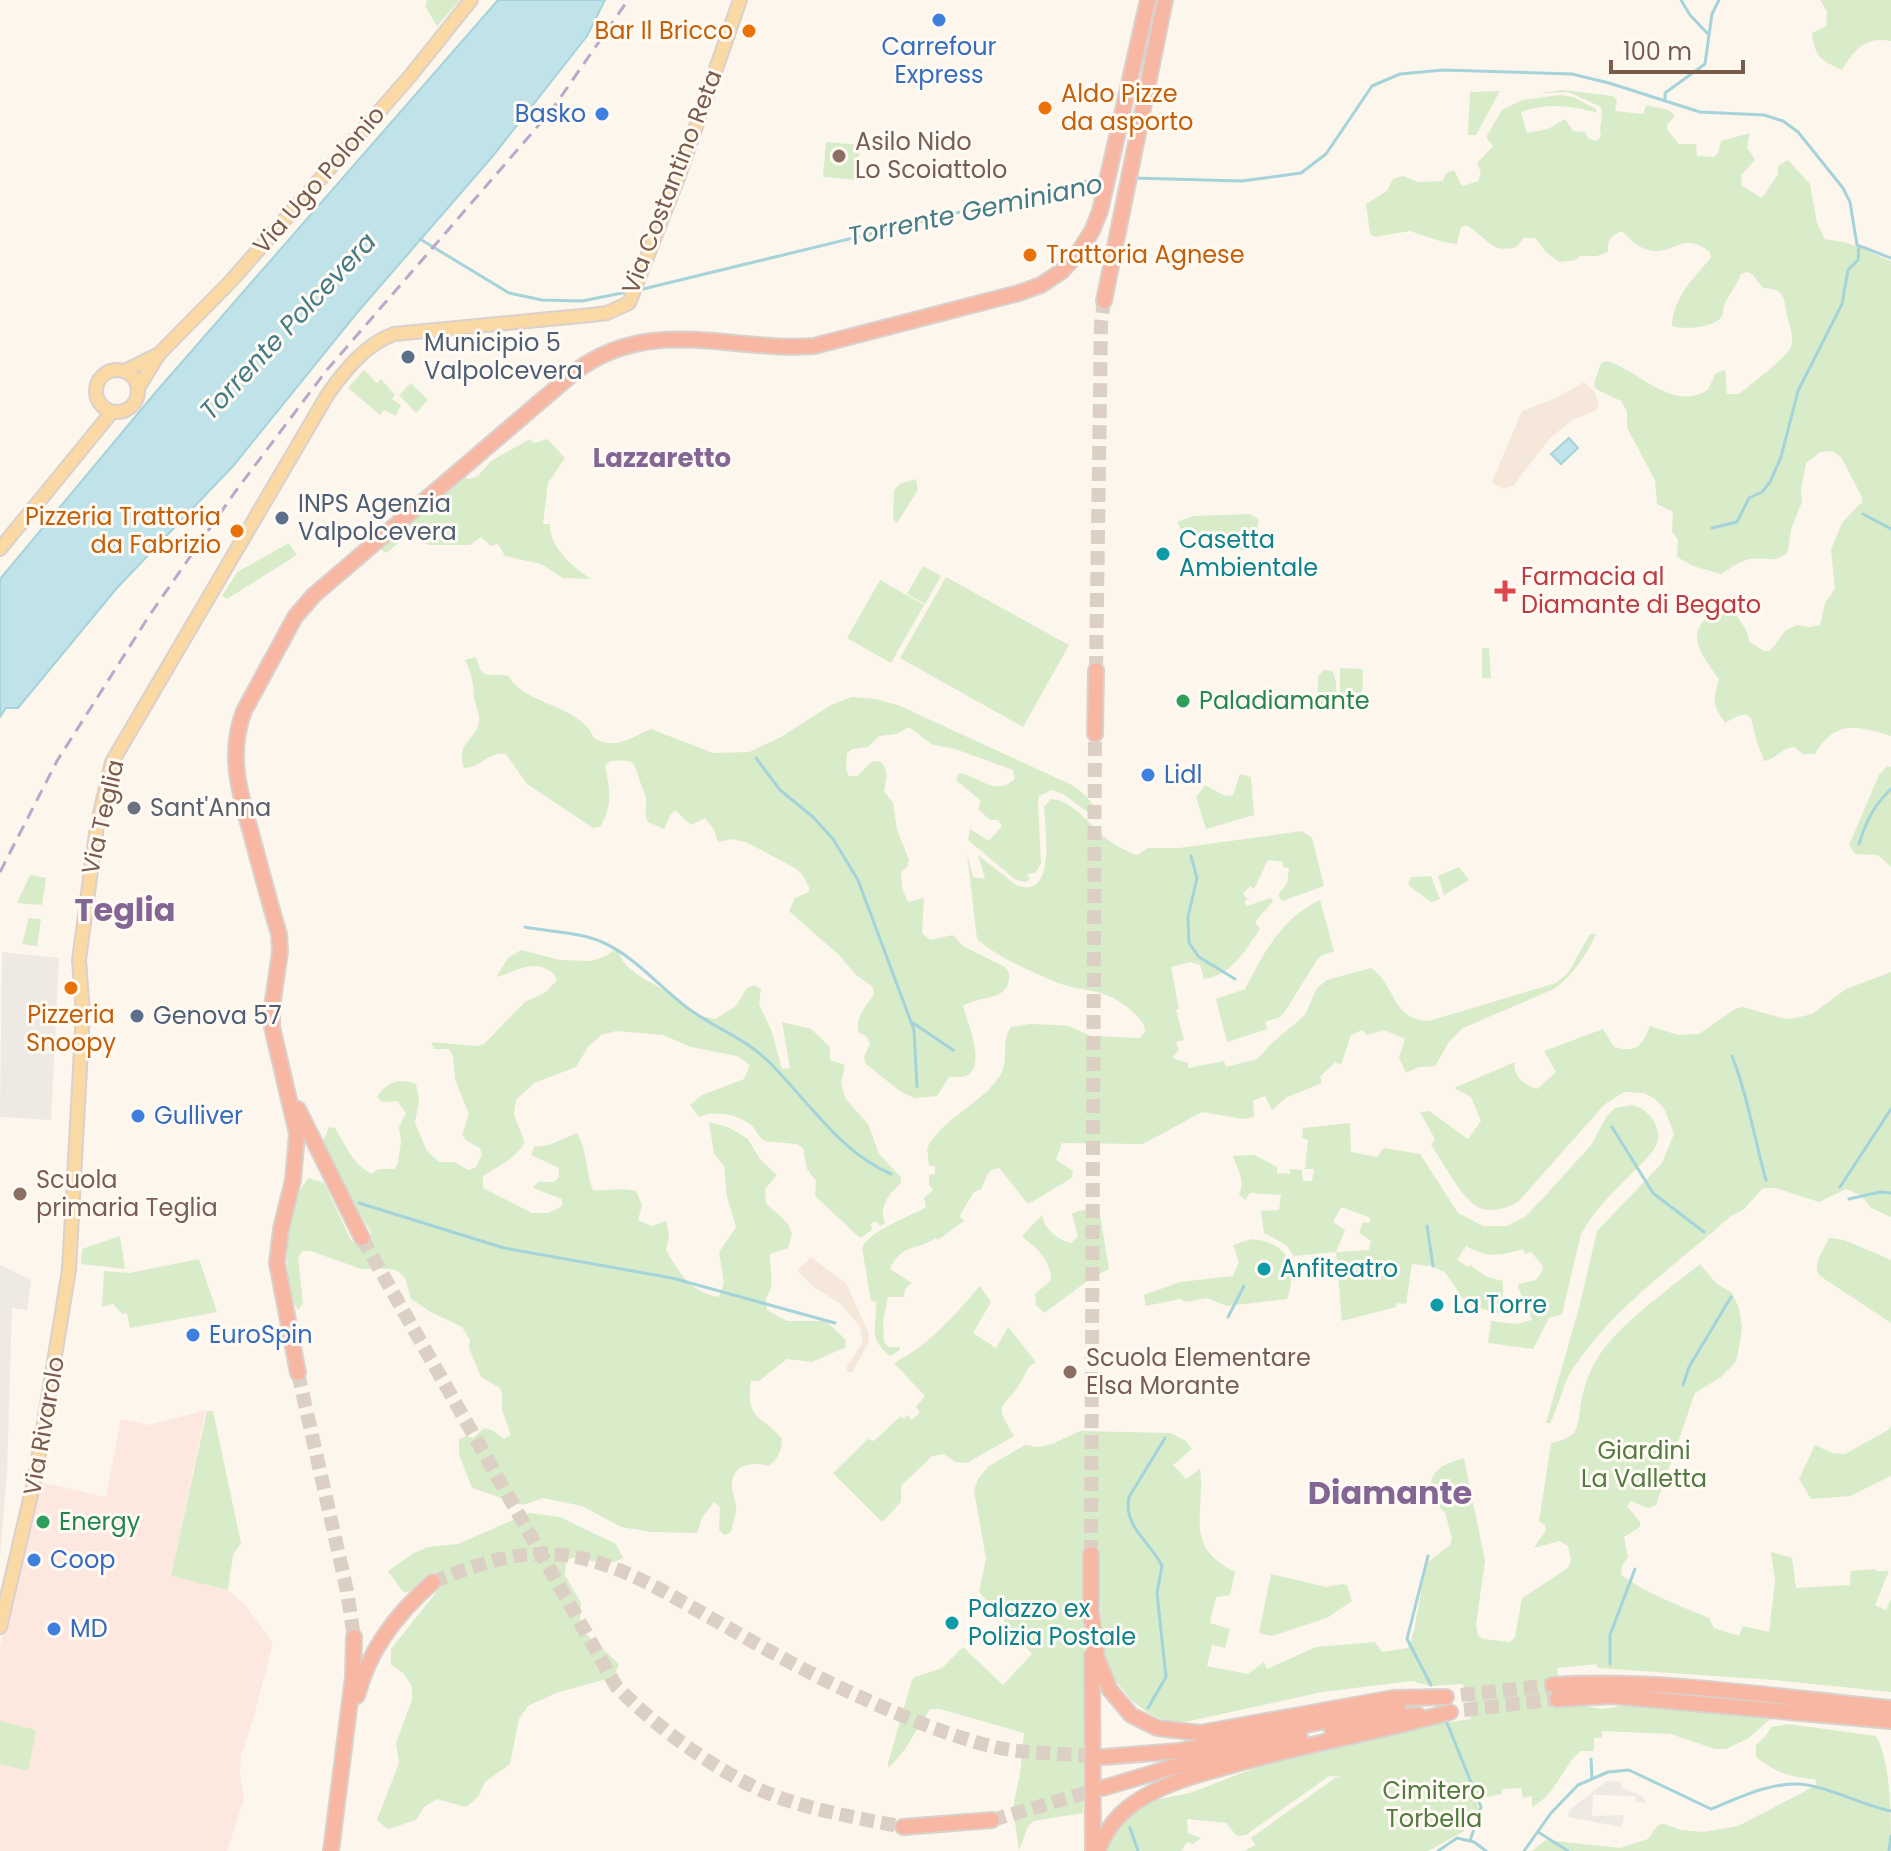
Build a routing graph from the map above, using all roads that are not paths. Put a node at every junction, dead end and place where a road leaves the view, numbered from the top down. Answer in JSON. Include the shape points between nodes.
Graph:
{"nodes":[{"id":1,"x":471,"y":0,"type":"edge"},
{"id":2,"x":740,"y":0,"type":"edge"},
{"id":3,"x":1148,"y":0,"type":"edge"},
{"id":4,"x":1165,"y":0,"type":"edge"},
{"id":5,"x":1104,"y":301,"type":"tunnel mouth"},
{"id":6,"x":159,"y":354,"type":"junction"},
{"id":7,"x":125,"y":371,"type":"junction"},
{"id":8,"x":138,"y":388,"type":"junction"},
{"id":9,"x":106,"y":408,"type":"junction"},
{"id":10,"x":291,"y":458,"type":"joint"},
{"id":11,"x":0,"y":549,"type":"edge"},
{"id":12,"x":1096,"y":670,"type":"tunnel mouth"},
{"id":13,"x":1095,"y":734,"type":"tunnel mouth"},
{"id":14,"x":282,"y":1068,"type":"junction"},
{"id":15,"x":362,"y":1238,"type":"tunnel mouth"},
{"id":16,"x":69,"y":1270,"type":"joint"},
{"id":17,"x":298,"y":1373,"type":"tunnel mouth"},
{"id":18,"x":1091,"y":1554,"type":"tunnel mouth"},
{"id":19,"x":433,"y":1582,"type":"tunnel mouth"},
{"id":20,"x":1091,"y":1610,"type":"junction"},
{"id":21,"x":0,"y":1627,"type":"edge"},
{"id":22,"x":354,"y":1637,"type":"tunnel mouth"},
{"id":23,"x":1455,"y":1703,"type":"junction"},
{"id":24,"x":1891,"y":1708,"type":"edge"},
{"id":25,"x":1891,"y":1721,"type":"edge"},
{"id":26,"x":346,"y":1740,"type":"junction"},
{"id":27,"x":1103,"y":1757,"type":"tunnel mouth"},
{"id":28,"x":1103,"y":1788,"type":"tunnel mouth"},
{"id":29,"x":992,"y":1820,"type":"tunnel mouth"},
{"id":30,"x":903,"y":1827,"type":"tunnel mouth"},
{"id":31,"x":331,"y":1851,"type":"edge"},
{"id":32,"x":1095,"y":1851,"type":"edge"}],
"edges":[{"from":1,"to":6,"type":"main road","name":"Via Ugo Polonio","via":[[232,280]]},
{"from":2,"to":10,"type":"main road","name":"Via Costantino Reta","via":[[631,300],[607,313],[386,337],[338,379]]},
{"from":3,"to":14,"type":"highway","via":[[1100,211],[1086,241],[1062,271],[1019,293],[814,346],[675,338],[638,342],[602,354],[351,561],[295,617],[239,723],[235,748],[237,782],[279,934],[272,1027]]},
{"from":4,"to":5,"type":"highway"},
{"from":6,"to":7,"type":"main road","name":"Via Ugo Polonio"},
{"from":6,"to":8,"type":"main road","name":"Via Ugo Polonio"},
{"from":7,"to":8,"type":"main road"},
{"from":7,"to":9,"type":"main road","name":"Via Ugo Polonio","via":[[100,378],[96,391]]},
{"from":8,"to":9,"type":"main road","name":"Via Ugo Polonio","via":[[132,407],[119,413]]},
{"from":9,"to":11,"type":"main road","name":"Via Ugo Polonio","via":[[95,433]]},
{"from":10,"to":16,"type":"main road","name":"Via Teglia","via":[[112,762],[97,826],[79,960],[83,1013]]},
{"from":12,"to":13,"type":"highway"},
{"from":14,"to":15,"type":"highway"},
{"from":14,"to":17,"type":"highway","via":[[296,1124],[296,1152],[277,1263]]},
{"from":16,"to":21,"type":"main road","name":"Via Rivarolo","via":[[33,1488]]},
{"from":18,"to":20,"type":"highway"},
{"from":19,"to":26,"type":"highway","via":[[405,1608],[370,1655]]},
{"from":20,"to":23,"type":"highway","via":[[1097,1658],[1110,1690],[1131,1715],[1157,1728],[1200,1733],[1393,1698]]},
{"from":20,"to":32,"type":"highway"},
{"from":22,"to":26,"type":"highway"},
{"from":23,"to":27,"type":"highway","via":[[1179,1751]]},
{"from":23,"to":28,"type":"highway"},
{"from":23,"to":32,"type":"highway","via":[[1400,1726],[1178,1781],[1143,1797],[1115,1820]]},
{"from":24,"to":25,"type":"highway","via":[[1610,1683],[1555,1692]]},
{"from":26,"to":31,"type":"highway"},
{"from":29,"to":30,"type":"highway"}]}
